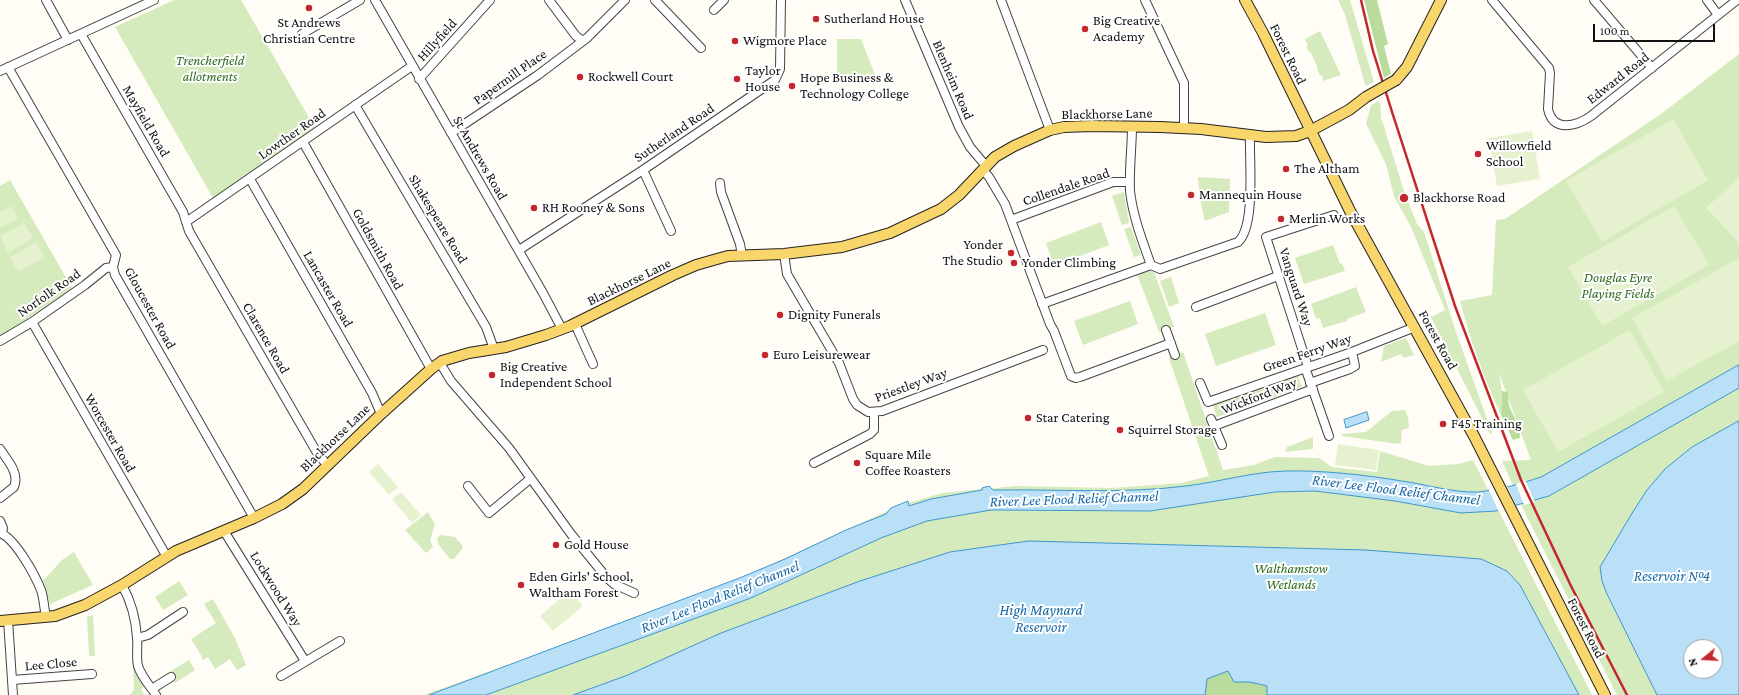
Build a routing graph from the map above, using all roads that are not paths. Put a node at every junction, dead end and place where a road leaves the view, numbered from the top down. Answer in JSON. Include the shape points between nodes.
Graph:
{"nodes":[{"id":1,"x":46,"y":0,"type":"edge"},
{"id":2,"x":154,"y":0,"type":"edge"},
{"id":3,"x":360,"y":0,"type":"edge"},
{"id":4,"x":374,"y":0,"type":"edge"},
{"id":5,"x":490,"y":0,"type":"edge"},
{"id":6,"x":549,"y":0,"type":"edge"},
{"id":7,"x":625,"y":0,"type":"edge"},
{"id":8,"x":655,"y":0,"type":"edge"},
{"id":9,"x":724,"y":0,"type":"edge"},
{"id":10,"x":781,"y":0,"type":"edge"},
{"id":11,"x":905,"y":0,"type":"edge"},
{"id":12,"x":1000,"y":0,"type":"edge"},
{"id":13,"x":1145,"y":0,"type":"edge"},
{"id":14,"x":1244,"y":0,"type":"edge"},
{"id":15,"x":1441,"y":0,"type":"edge"},
{"id":16,"x":1492,"y":0,"type":"edge"},
{"id":17,"x":1594,"y":0,"type":"edge"},
{"id":18,"x":1707,"y":0,"type":"edge"},
{"id":19,"x":1737,"y":0,"type":"edge"},
{"id":20,"x":714,"y":10,"type":"dead end"},
{"id":21,"x":1718,"y":14,"type":"junction"},
{"id":22,"x":81,"y":34,"type":"junction"},
{"id":23,"x":302,"y":34,"type":"dead end"},
{"id":24,"x":68,"y":40,"type":"junction"},
{"id":25,"x":583,"y":41,"type":"junction"},
{"id":26,"x":701,"y":48,"type":"dead end"},
{"id":27,"x":412,"y":66,"type":"junction"},
{"id":28,"x":8,"y":67,"type":"junction"},
{"id":29,"x":1652,"y":68,"type":"junction"},
{"id":30,"x":0,"y":71,"type":"edge"},
{"id":31,"x":419,"y":79,"type":"junction"},
{"id":32,"x":355,"y":105,"type":"junction"},
{"id":33,"x":1132,"y":126,"type":"junction"},
{"id":34,"x":1184,"y":128,"type":"junction"},
{"id":35,"x":1050,"y":130,"type":"junction"},
{"id":36,"x":1310,"y":131,"type":"junction"},
{"id":37,"x":451,"y":133,"type":"junction"},
{"id":38,"x":1250,"y":135,"type":"junction"},
{"id":39,"x":303,"y":142,"type":"junction"},
{"id":40,"x":984,"y":168,"type":"junction"},
{"id":41,"x":643,"y":170,"type":"junction"},
{"id":42,"x":250,"y":179,"type":"junction"},
{"id":43,"x":1130,"y":182,"type":"junction"},
{"id":44,"x":720,"y":183,"type":"dead end"},
{"id":45,"x":1334,"y":215,"type":"dead end"},
{"id":46,"x":1011,"y":220,"type":"junction"},
{"id":47,"x":186,"y":222,"type":"junction"},
{"id":48,"x":671,"y":231,"type":"dead end"},
{"id":49,"x":518,"y":250,"type":"junction"},
{"id":50,"x":784,"y":254,"type":"junction"},
{"id":51,"x":742,"y":256,"type":"junction"},
{"id":52,"x":1151,"y":265,"type":"junction"},
{"id":53,"x":113,"y":267,"type":"junction"},
{"id":54,"x":1278,"y":276,"type":"junction"},
{"id":55,"x":1042,"y":304,"type":"junction"},
{"id":56,"x":1196,"y":307,"type":"dead end"},
{"id":57,"x":34,"y":320,"type":"junction"},
{"id":58,"x":575,"y":324,"type":"junction"},
{"id":59,"x":1415,"y":327,"type":"junction"},
{"id":60,"x":562,"y":329,"type":"junction"},
{"id":61,"x":1166,"y":330,"type":"dead end"},
{"id":62,"x":0,"y":341,"type":"edge"},
{"id":63,"x":1171,"y":344,"type":"junction"},
{"id":64,"x":494,"y":349,"type":"junction"},
{"id":65,"x":1043,"y":350,"type":"dead end"},
{"id":66,"x":1352,"y":352,"type":"junction"},
{"id":67,"x":1175,"y":355,"type":"dead end"},
{"id":68,"x":593,"y":364,"type":"dead end"},
{"id":69,"x":436,"y":366,"type":"junction"},
{"id":70,"x":1308,"y":370,"type":"junction"},
{"id":71,"x":1200,"y":383,"type":"dead end"},
{"id":72,"x":1312,"y":386,"type":"junction"},
{"id":73,"x":874,"y":412,"type":"junction"},
{"id":74,"x":381,"y":414,"type":"junction"},
{"id":75,"x":1329,"y":436,"type":"dead end"},
{"id":76,"x":1222,"y":445,"type":"dead end"},
{"id":77,"x":0,"y":449,"type":"edge"},
{"id":78,"x":814,"y":463,"type":"dead end"},
{"id":79,"x":328,"y":465,"type":"junction"},
{"id":80,"x":530,"y":479,"type":"junction"},
{"id":81,"x":468,"y":486,"type":"dead end"},
{"id":82,"x":0,"y":498,"type":"edge"},
{"id":83,"x":252,"y":514,"type":"junction"},
{"id":84,"x":0,"y":521,"type":"edge"},
{"id":85,"x":224,"y":531,"type":"junction"},
{"id":86,"x":1,"y":533,"type":"edge"},
{"id":87,"x":167,"y":556,"type":"junction"},
{"id":88,"x":122,"y":585,"type":"junction"},
{"id":89,"x":634,"y":593,"type":"dead end"},
{"id":90,"x":183,"y":612,"type":"dead end"},
{"id":91,"x":46,"y":617,"type":"junction"},
{"id":92,"x":4,"y":620,"type":"edge"},
{"id":93,"x":137,"y":638,"type":"junction"},
{"id":94,"x":340,"y":641,"type":"dead end"},
{"id":95,"x":305,"y":662,"type":"junction"},
{"id":96,"x":92,"y":674,"type":"dead end"},
{"id":97,"x":281,"y":676,"type":"dead end"},
{"id":98,"x":171,"y":677,"type":"dead end"},
{"id":99,"x":12,"y":680,"type":"junction"},
{"id":100,"x":154,"y":692,"type":"edge"},
{"id":101,"x":13,"y":695,"type":"edge"},
{"id":102,"x":1605,"y":695,"type":"edge"}],
"edges":[{"from":1,"to":24,"type":"street"},
{"from":2,"to":22,"type":"street"},
{"from":3,"to":23,"type":"street"},
{"from":4,"to":27,"type":"street","name":"St Andrews Road"},
{"from":5,"to":31,"type":"street","name":"Hillyfield"},
{"from":6,"to":25,"type":"street","via":[[576,36]]},
{"from":7,"to":25,"type":"street","name":"Papermill Place"},
{"from":8,"to":26,"type":"street"},
{"from":9,"to":20,"type":"street"},
{"from":10,"to":41,"type":"street","name":"Sutherland Road","via":[[780,69],[775,80]]},
{"from":11,"to":40,"type":"street","name":"Blenheim Road","via":[[959,127]]},
{"from":12,"to":35,"type":"street"},
{"from":13,"to":34,"type":"street","via":[[1184,83]]},
{"from":14,"to":36,"type":"main road","name":"Forest Road","via":[[1263,33]]},
{"from":15,"to":36,"type":"main road","bridge":true,"via":[[1407,67],[1396,80]]},
{"from":16,"to":29,"type":"street","name":"Edward Road","via":[[1549,68],[1548,109],[1555,122],[1572,126],[1578,124]]},
{"from":17,"to":29,"type":"street"},
{"from":18,"to":21,"type":"street"},
{"from":19,"to":21,"type":"street","name":"Edward Road"},
{"from":21,"to":29,"type":"street","name":"Edward Road"},
{"from":22,"to":24,"type":"street"},
{"from":22,"to":47,"type":"street","name":"Mayfield Road"},
{"from":24,"to":28,"type":"street"},
{"from":25,"to":37,"type":"street","name":"Papermill Place","via":[[538,75]]},
{"from":27,"to":31,"type":"street","name":"St Andrews Road"},
{"from":27,"to":32,"type":"street","name":"Lowther Road"},
{"from":28,"to":30,"type":"street"},
{"from":28,"to":53,"type":"street","name":"Gloucester Road","via":[[116,255]]},
{"from":31,"to":37,"type":"street","name":"St Andrews Road"},
{"from":32,"to":39,"type":"street","name":"Lowther Road"},
{"from":32,"to":64,"type":"street","name":"Shakespeare Road","via":[[486,327]]},
{"from":33,"to":34,"type":"main road","name":"Blackhorse Lane"},
{"from":33,"to":35,"type":"main road","name":"Blackhorse Lane","via":[[1084,126]]},
{"from":33,"to":43,"type":"street"},
{"from":34,"to":38,"type":"main road","name":"Blackhorse Lane"},
{"from":35,"to":40,"type":"main road","name":"Blackhorse Lane","via":[[994,157]]},
{"from":36,"to":38,"type":"main road","name":"Blackhorse Lane","via":[[1293,137]]},
{"from":36,"to":59,"type":"main road","name":"Forest Road","via":[[1350,211]]},
{"from":37,"to":49,"type":"street","name":"St Andrews Road"},
{"from":38,"to":52,"type":"street","via":[[1249,212],[1243,238],[1165,268]]},
{"from":39,"to":42,"type":"street","name":"Lowther Road"},
{"from":39,"to":69,"type":"street","name":"Goldsmith Road"},
{"from":40,"to":46,"type":"street","name":"Blenheim Road"},
{"from":40,"to":50,"type":"main road","name":"Blackhorse Lane","via":[[949,204],[890,233],[854,244]]},
{"from":41,"to":48,"type":"street"},
{"from":41,"to":49,"type":"street","name":"Sutherland Road"},
{"from":42,"to":47,"type":"street","name":"Lowther Road"},
{"from":42,"to":74,"type":"street","name":"Lancaster Road","via":[[372,393]]},
{"from":43,"to":46,"type":"street","name":"Collendale Road","via":[[1113,182]]},
{"from":43,"to":52,"type":"street","via":[[1136,222]]},
{"from":44,"to":51,"type":"street"},
{"from":45,"to":54,"type":"street","name":"Vanguard Way","via":[[1266,237]]},
{"from":46,"to":55,"type":"street","name":"Blenheim Road"},
{"from":47,"to":79,"type":"street","name":"Clarence Road","via":[[316,451]]},
{"from":49,"to":60,"type":"street","name":"St Andrews Road"},
{"from":50,"to":51,"type":"main road","name":"Blackhorse Lane"},
{"from":50,"to":73,"type":"street","name":"Priestley Way","via":[[787,274],[838,363],[853,399],[863,409]]},
{"from":51,"to":58,"type":"main road","name":"Blackhorse Lane","via":[[696,265]]},
{"from":52,"to":55,"type":"street"},
{"from":53,"to":57,"type":"street","name":"Norfolk Road","via":[[106,268]]},
{"from":53,"to":83,"type":"street","name":"Gloucester Road","via":[[119,282]]},
{"from":54,"to":56,"type":"street"},
{"from":54,"to":70,"type":"street","name":"Vanguard Way"},
{"from":55,"to":63,"type":"street","name":"Blenheim Road","via":[[1069,372],[1076,378]]},
{"from":57,"to":62,"type":"street","name":"Norfolk Road"},
{"from":57,"to":87,"type":"street","name":"Worcester Road"},
{"from":58,"to":60,"type":"main road","name":"Blackhorse Lane"},
{"from":58,"to":68,"type":"street"},
{"from":59,"to":66,"type":"street","name":"Green Ferry Way"},
{"from":59,"to":102,"type":"main road","name":"Forest Road"},
{"from":60,"to":64,"type":"main road","name":"Blackhorse Lane","via":[[525,342]]},
{"from":61,"to":63,"type":"street"},
{"from":63,"to":67,"type":"street"},
{"from":64,"to":69,"type":"main road","name":"Blackhorse Lane","via":[[459,355]]},
{"from":65,"to":73,"type":"street","name":"Priestley Way"},
{"from":66,"to":70,"type":"street","name":"Green Ferry Way"},
{"from":66,"to":72,"type":"street","name":"Wickford Way","via":[[1355,366]]},
{"from":69,"to":74,"type":"main road","name":"Blackhorse Lane"},
{"from":69,"to":80,"type":"street","name":"Goldsmith Road","via":[[509,448]]},
{"from":70,"to":71,"type":"street","name":"Green Ferry Way","via":[[1208,402]]},
{"from":70,"to":72,"type":"street","name":"Vanguard Way"},
{"from":72,"to":75,"type":"street","name":"Vanguard Way"},
{"from":72,"to":76,"type":"street","name":"Wickford Way","via":[[1213,422]]},
{"from":73,"to":78,"type":"street","via":[[875,426],[870,434]]},
{"from":74,"to":79,"type":"main road","name":"Blackhorse Lane"},
{"from":77,"to":82,"type":"street","via":[[16,476],[14,487]]},
{"from":79,"to":83,"type":"main road","name":"Blackhorse Lane","via":[[293,497]]},
{"from":80,"to":81,"type":"street","via":[[489,513]]},
{"from":80,"to":89,"type":"street","name":"Goldsmith Road","via":[[607,578]]},
{"from":83,"to":85,"type":"main road","name":"Blackhorse Lane"},
{"from":84,"to":86,"type":"street","via":[[3,528]]},
{"from":85,"to":87,"type":"main road","name":"Blackhorse Lane"},
{"from":85,"to":95,"type":"street","name":"Lockwood Way"},
{"from":86,"to":91,"type":"street","via":[[10,538],[34,576],[42,594]]},
{"from":87,"to":88,"type":"main road","name":"Blackhorse Lane"},
{"from":88,"to":91,"type":"main road","name":"Blackhorse Lane","via":[[85,605]]},
{"from":88,"to":93,"type":"street","via":[[134,618]]},
{"from":90,"to":93,"type":"street","via":[[148,635]]},
{"from":91,"to":92,"type":"main road","name":"Blackhorse Lane"},
{"from":92,"to":99,"type":"street","name":"Lee Close"},
{"from":93,"to":100,"type":"street","via":[[140,670]]},
{"from":94,"to":95,"type":"street"},
{"from":95,"to":97,"type":"street"},
{"from":96,"to":99,"type":"street","name":"Lee Close"},
{"from":98,"to":100,"type":"street"},
{"from":99,"to":101,"type":"street","name":"Lee Close"}]}
